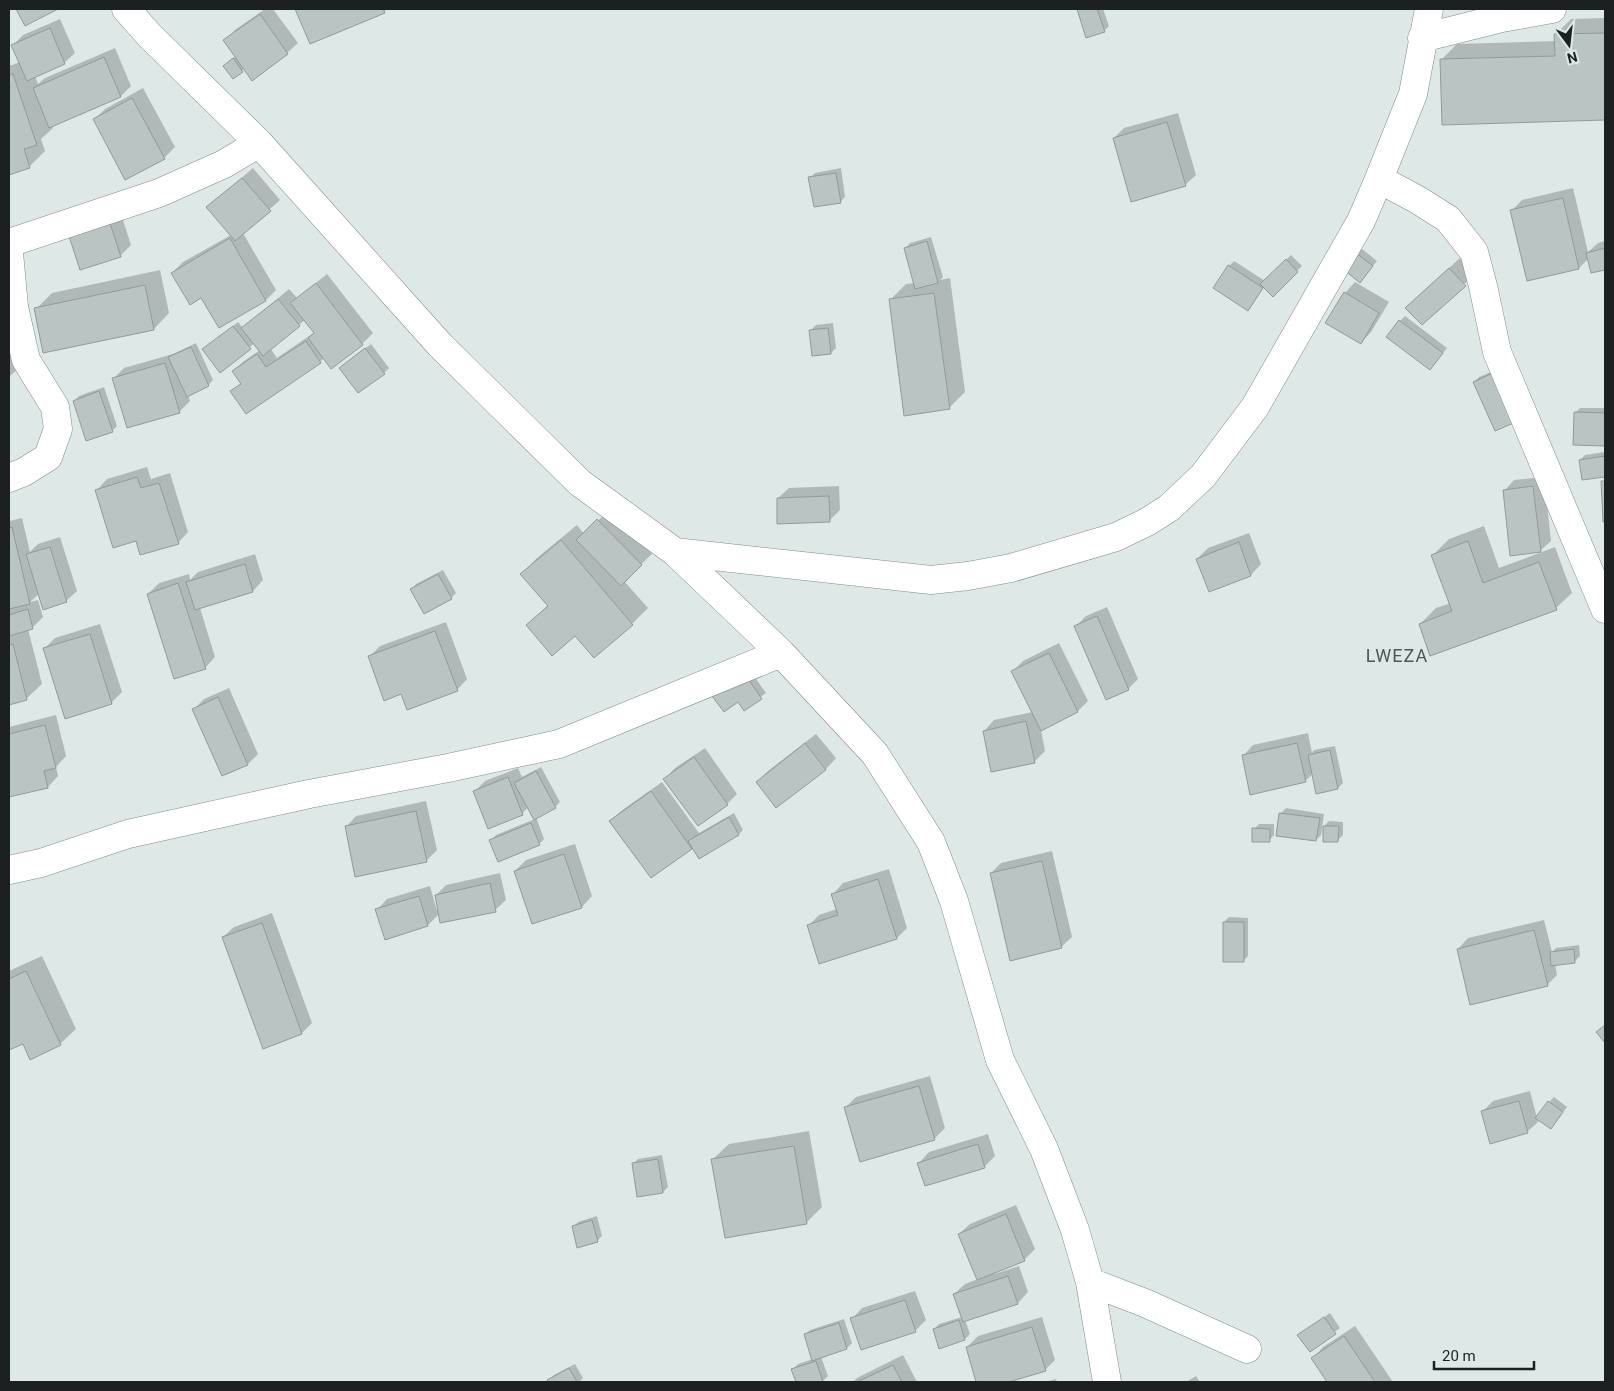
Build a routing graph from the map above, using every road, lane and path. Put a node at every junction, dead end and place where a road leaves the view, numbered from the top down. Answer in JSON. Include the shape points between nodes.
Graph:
{"nodes":[{"id":1,"x":126,"y":9,"type":"edge"},
{"id":2,"x":1429,"y":9,"type":"edge"},
{"id":3,"x":1552,"y":9,"type":"edge"},
{"id":4,"x":1422,"y":38,"type":"junction"},
{"id":5,"x":259,"y":143,"type":"junction"},
{"id":6,"x":1380,"y":179,"type":"junction"},
{"id":7,"x":9,"y":243,"type":"edge"},
{"id":8,"x":9,"y":253,"type":"edge"},
{"id":9,"x":9,"y":478,"type":"edge"},
{"id":10,"x":675,"y":552,"type":"junction"},
{"id":11,"x":1605,"y":609,"type":"edge"},
{"id":12,"x":781,"y":653,"type":"junction"},
{"id":13,"x":9,"y":870,"type":"edge"},
{"id":14,"x":1090,"y":1282,"type":"junction"},
{"id":15,"x":1247,"y":1349,"type":"dead end"},
{"id":16,"x":1108,"y":1382,"type":"edge"}],
"edges":[{"from":1,"to":5,"type":"street","via":[[149,36]]},
{"from":2,"to":4,"type":"street"},
{"from":3,"to":4,"type":"street"},
{"from":4,"to":6,"type":"street","via":[[1413,94]]},
{"from":5,"to":7,"type":"street","via":[[224,164],[159,193]]},
{"from":5,"to":10,"type":"street","via":[[440,345],[580,483]]},
{"from":6,"to":10,"type":"street","via":[[1361,221],[1255,406],[1203,476],[1169,508],[1147,522],[1116,537],[1011,568],[931,580]]},
{"from":6,"to":11,"type":"street","via":[[1448,219],[1474,252],[1497,352]]},
{"from":8,"to":9,"type":"street","via":[[14,307],[26,360],[55,407],[58,429],[48,457]]},
{"from":10,"to":12,"type":"street"},
{"from":12,"to":13,"type":"street","via":[[559,744],[128,834],[41,863]]},
{"from":12,"to":14,"type":"street","via":[[875,754],[932,842],[954,901],[1000,1060],[1044,1149],[1075,1230]]},
{"from":14,"to":15,"type":"street"},
{"from":14,"to":16,"type":"street"}]}
